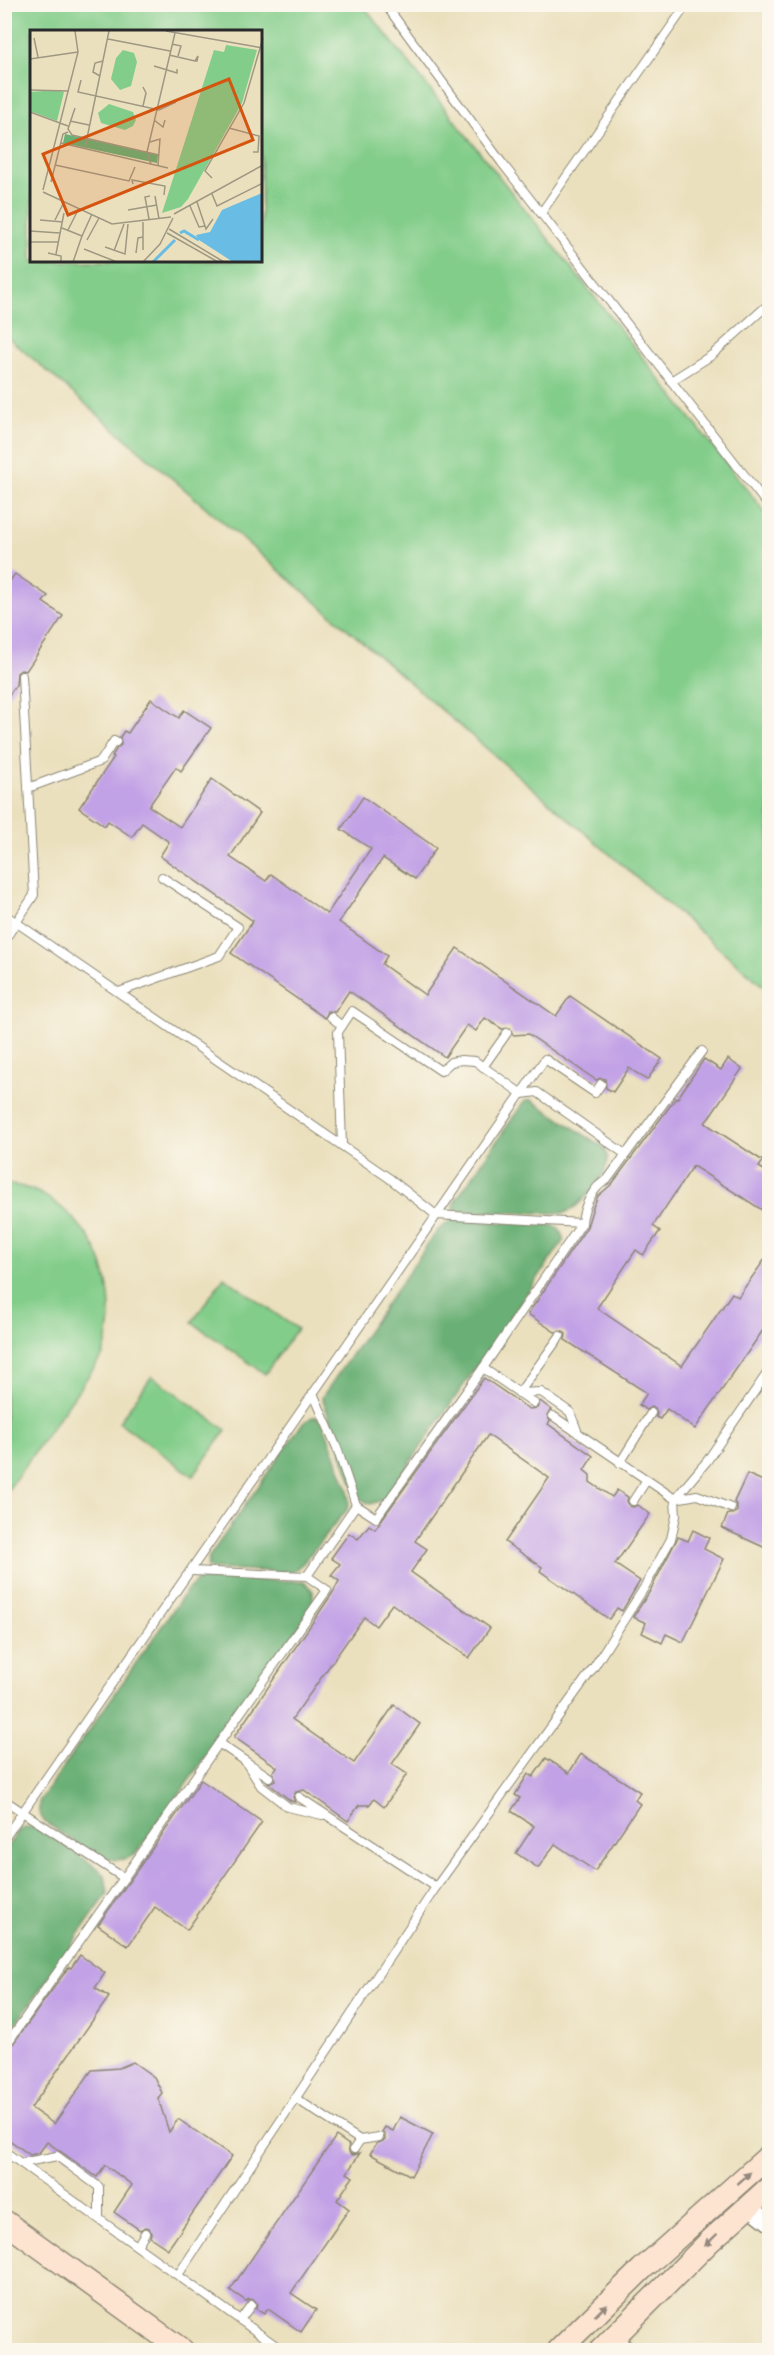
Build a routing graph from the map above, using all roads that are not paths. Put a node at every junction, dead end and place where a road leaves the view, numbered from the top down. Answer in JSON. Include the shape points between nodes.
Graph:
{"nodes":[{"id":1,"x":385,"y":4,"type":"edge"},
{"id":2,"x":687,"y":4,"type":"edge"},
{"id":3,"x":541,"y":213,"type":"junction"},
{"id":4,"x":770,"y":303,"type":"edge"},
{"id":5,"x":671,"y":381,"type":"junction"},
{"id":6,"x":770,"y":508,"type":"edge"},
{"id":7,"x":22,"y":676,"type":"dead end"},
{"id":8,"x":116,"y":742,"type":"dead end"},
{"id":9,"x":28,"y":788,"type":"junction"},
{"id":10,"x":162,"y":877,"type":"dead end"},
{"id":11,"x":4,"y":914,"type":"edge"},
{"id":12,"x":17,"y":923,"type":"junction"},
{"id":13,"x":4,"y":941,"type":"edge"},
{"id":14,"x":119,"y":992,"type":"junction"},
{"id":15,"x":331,"y":1017,"type":"dead end"},
{"id":16,"x":342,"y":1026,"type":"junction"},
{"id":17,"x":507,"y":1033,"type":"dead end"},
{"id":18,"x":702,"y":1051,"type":"dead end"},
{"id":19,"x":483,"y":1067,"type":"junction"},
{"id":20,"x":601,"y":1084,"type":"dead end"},
{"id":21,"x":522,"y":1094,"type":"junction"},
{"id":22,"x":342,"y":1145,"type":"junction"},
{"id":23,"x":625,"y":1154,"type":"junction"},
{"id":24,"x":436,"y":1215,"type":"junction"},
{"id":25,"x":582,"y":1223,"type":"junction"},
{"id":26,"x":560,"y":1336,"type":"dead end"},
{"id":27,"x":483,"y":1368,"type":"junction"},
{"id":28,"x":770,"y":1369,"type":"edge"},
{"id":29,"x":314,"y":1393,"type":"junction"},
{"id":30,"x":519,"y":1393,"type":"junction"},
{"id":31,"x":534,"y":1403,"type":"dead end"},
{"id":32,"x":651,"y":1413,"type":"dead end"},
{"id":33,"x":553,"y":1416,"type":"dead end"},
{"id":34,"x":579,"y":1434,"type":"junction"},
{"id":35,"x":620,"y":1463,"type":"junction"},
{"id":36,"x":646,"y":1481,"type":"junction"},
{"id":37,"x":675,"y":1499,"type":"junction"},
{"id":38,"x":633,"y":1501,"type":"dead end"},
{"id":39,"x":356,"y":1505,"type":"junction"},
{"id":40,"x":731,"y":1508,"type":"dead end"},
{"id":41,"x":332,"y":1539,"type":"junction"},
{"id":42,"x":340,"y":1545,"type":"dead end"},
{"id":43,"x":191,"y":1571,"type":"junction"},
{"id":44,"x":307,"y":1576,"type":"junction"},
{"id":45,"x":220,"y":1744,"type":"junction"},
{"id":46,"x":245,"y":1761,"type":"junction"},
{"id":47,"x":269,"y":1777,"type":"dead end"},
{"id":48,"x":513,"y":1779,"type":"junction"},
{"id":49,"x":521,"y":1786,"type":"dead end"},
{"id":50,"x":299,"y":1797,"type":"dead end"},
{"id":51,"x":4,"y":1800,"type":"edge"},
{"id":52,"x":24,"y":1813,"type":"junction"},
{"id":53,"x":328,"y":1816,"type":"junction"},
{"id":54,"x":4,"y":1839,"type":"edge"},
{"id":55,"x":124,"y":1878,"type":"junction"},
{"id":56,"x":436,"y":1887,"type":"junction"},
{"id":57,"x":4,"y":2048,"type":"edge"},
{"id":58,"x":295,"y":2098,"type":"junction"},
{"id":59,"x":379,"y":2137,"type":"dead end"},
{"id":60,"x":360,"y":2140,"type":"junction"},
{"id":61,"x":354,"y":2149,"type":"dead end"},
{"id":62,"x":4,"y":2151,"type":"edge"},
{"id":63,"x":770,"y":2156,"type":"edge"},
{"id":64,"x":21,"y":2163,"type":"junction"},
{"id":65,"x":770,"y":2187,"type":"edge"},
{"id":66,"x":748,"y":2206,"type":"junction"},
{"id":67,"x":99,"y":2219,"type":"junction"},
{"id":68,"x":4,"y":2221,"type":"edge"},
{"id":69,"x":770,"y":2223,"type":"edge"},
{"id":70,"x":145,"y":2233,"type":"dead end"},
{"id":71,"x":137,"y":2246,"type":"junction"},
{"id":72,"x":178,"y":2275,"type":"junction"},
{"id":73,"x":251,"y":2305,"type":"dead end"},
{"id":74,"x":240,"y":2320,"type":"junction"},
{"id":75,"x":614,"y":2347,"type":"edge"},
{"id":76,"x":182,"y":2350,"type":"edge"},
{"id":77,"x":282,"y":2350,"type":"edge"},
{"id":78,"x":559,"y":2350,"type":"edge"}],
"edges":[{"from":1,"to":3,"type":"lane"},
{"from":2,"to":3,"type":"lane"},
{"from":3,"to":5,"type":"lane"},
{"from":4,"to":5,"type":"lane","via":[[712,354]]},
{"from":5,"to":6,"type":"lane"},
{"from":7,"to":9,"type":"lane"},
{"from":8,"to":9,"type":"lane","via":[[101,761]]},
{"from":9,"to":12,"type":"lane","via":[[34,895]]},
{"from":10,"to":14,"type":"lane","via":[[238,927],[230,947],[219,956]]},
{"from":11,"to":12,"type":"lane"},
{"from":12,"to":13,"type":"lane"},
{"from":12,"to":14,"type":"lane"},
{"from":14,"to":22,"type":"lane"},
{"from":15,"to":16,"type":"lane"},
{"from":16,"to":19,"type":"lane","via":[[352,1011],[441,1071],[451,1062],[461,1060],[475,1061]]},
{"from":16,"to":22,"type":"lane","via":[[338,1032]]},
{"from":17,"to":19,"type":"lane"},
{"from":18,"to":23,"type":"lane"},
{"from":19,"to":21,"type":"lane"},
{"from":20,"to":21,"type":"lane","via":[[596,1093],[545,1059]]},
{"from":21,"to":23,"type":"lane","via":[[537,1092]]},
{"from":21,"to":24,"type":"lane"},
{"from":22,"to":24,"type":"lane"},
{"from":23,"to":25,"type":"lane","via":[[583,1211]]},
{"from":24,"to":25,"type":"lane"},
{"from":24,"to":29,"type":"lane"},
{"from":25,"to":27,"type":"lane"},
{"from":26,"to":30,"type":"lane"},
{"from":27,"to":30,"type":"lane"},
{"from":27,"to":39,"type":"lane","via":[[376,1518]]},
{"from":28,"to":37,"type":"lane","via":[[707,1461]]},
{"from":29,"to":39,"type":"lane"},
{"from":29,"to":43,"type":"lane"},
{"from":30,"to":31,"type":"lane"},
{"from":30,"to":34,"type":"lane","via":[[541,1392],[551,1398],[570,1412]]},
{"from":32,"to":35,"type":"lane"},
{"from":33,"to":34,"type":"lane"},
{"from":34,"to":35,"type":"lane"},
{"from":35,"to":36,"type":"lane"},
{"from":36,"to":37,"type":"lane"},
{"from":36,"to":38,"type":"lane"},
{"from":37,"to":40,"type":"lane","via":[[697,1495]]},
{"from":37,"to":48,"type":"lane","via":[[671,1539],[654,1576]]},
{"from":39,"to":41,"type":"lane"},
{"from":41,"to":42,"type":"lane"},
{"from":41,"to":44,"type":"lane"},
{"from":43,"to":44,"type":"lane"},
{"from":43,"to":52,"type":"lane"},
{"from":44,"to":45,"type":"lane","via":[[327,1590]]},
{"from":45,"to":46,"type":"lane"},
{"from":45,"to":55,"type":"lane"},
{"from":46,"to":47,"type":"lane"},
{"from":46,"to":53,"type":"lane","via":[[261,1786],[288,1807]]},
{"from":48,"to":49,"type":"lane"},
{"from":48,"to":56,"type":"lane"},
{"from":50,"to":53,"type":"lane"},
{"from":51,"to":52,"type":"lane"},
{"from":52,"to":54,"type":"lane"},
{"from":52,"to":55,"type":"lane"},
{"from":53,"to":56,"type":"lane"},
{"from":55,"to":57,"type":"lane"},
{"from":56,"to":58,"type":"lane"},
{"from":58,"to":60,"type":"lane"},
{"from":58,"to":72,"type":"lane"},
{"from":59,"to":60,"type":"lane"},
{"from":60,"to":61,"type":"lane"},
{"from":62,"to":64,"type":"lane"},
{"from":78,"to":63,"type":"main road","one_way":true},
{"from":64,"to":67,"type":"lane"},
{"from":64,"to":67,"type":"lane","via":[[57,2156],[79,2169],[99,2187]]},
{"from":65,"to":66,"type":"main road"},
{"from":66,"to":69,"type":"street"},
{"from":66,"to":75,"type":"main road","one_way":true,"via":[[710,2241]]},
{"from":67,"to":71,"type":"lane"},
{"from":68,"to":76,"type":"main road"},
{"from":70,"to":71,"type":"lane"},
{"from":71,"to":72,"type":"lane"},
{"from":72,"to":74,"type":"lane"},
{"from":73,"to":74,"type":"lane"},
{"from":74,"to":77,"type":"lane"}]}
